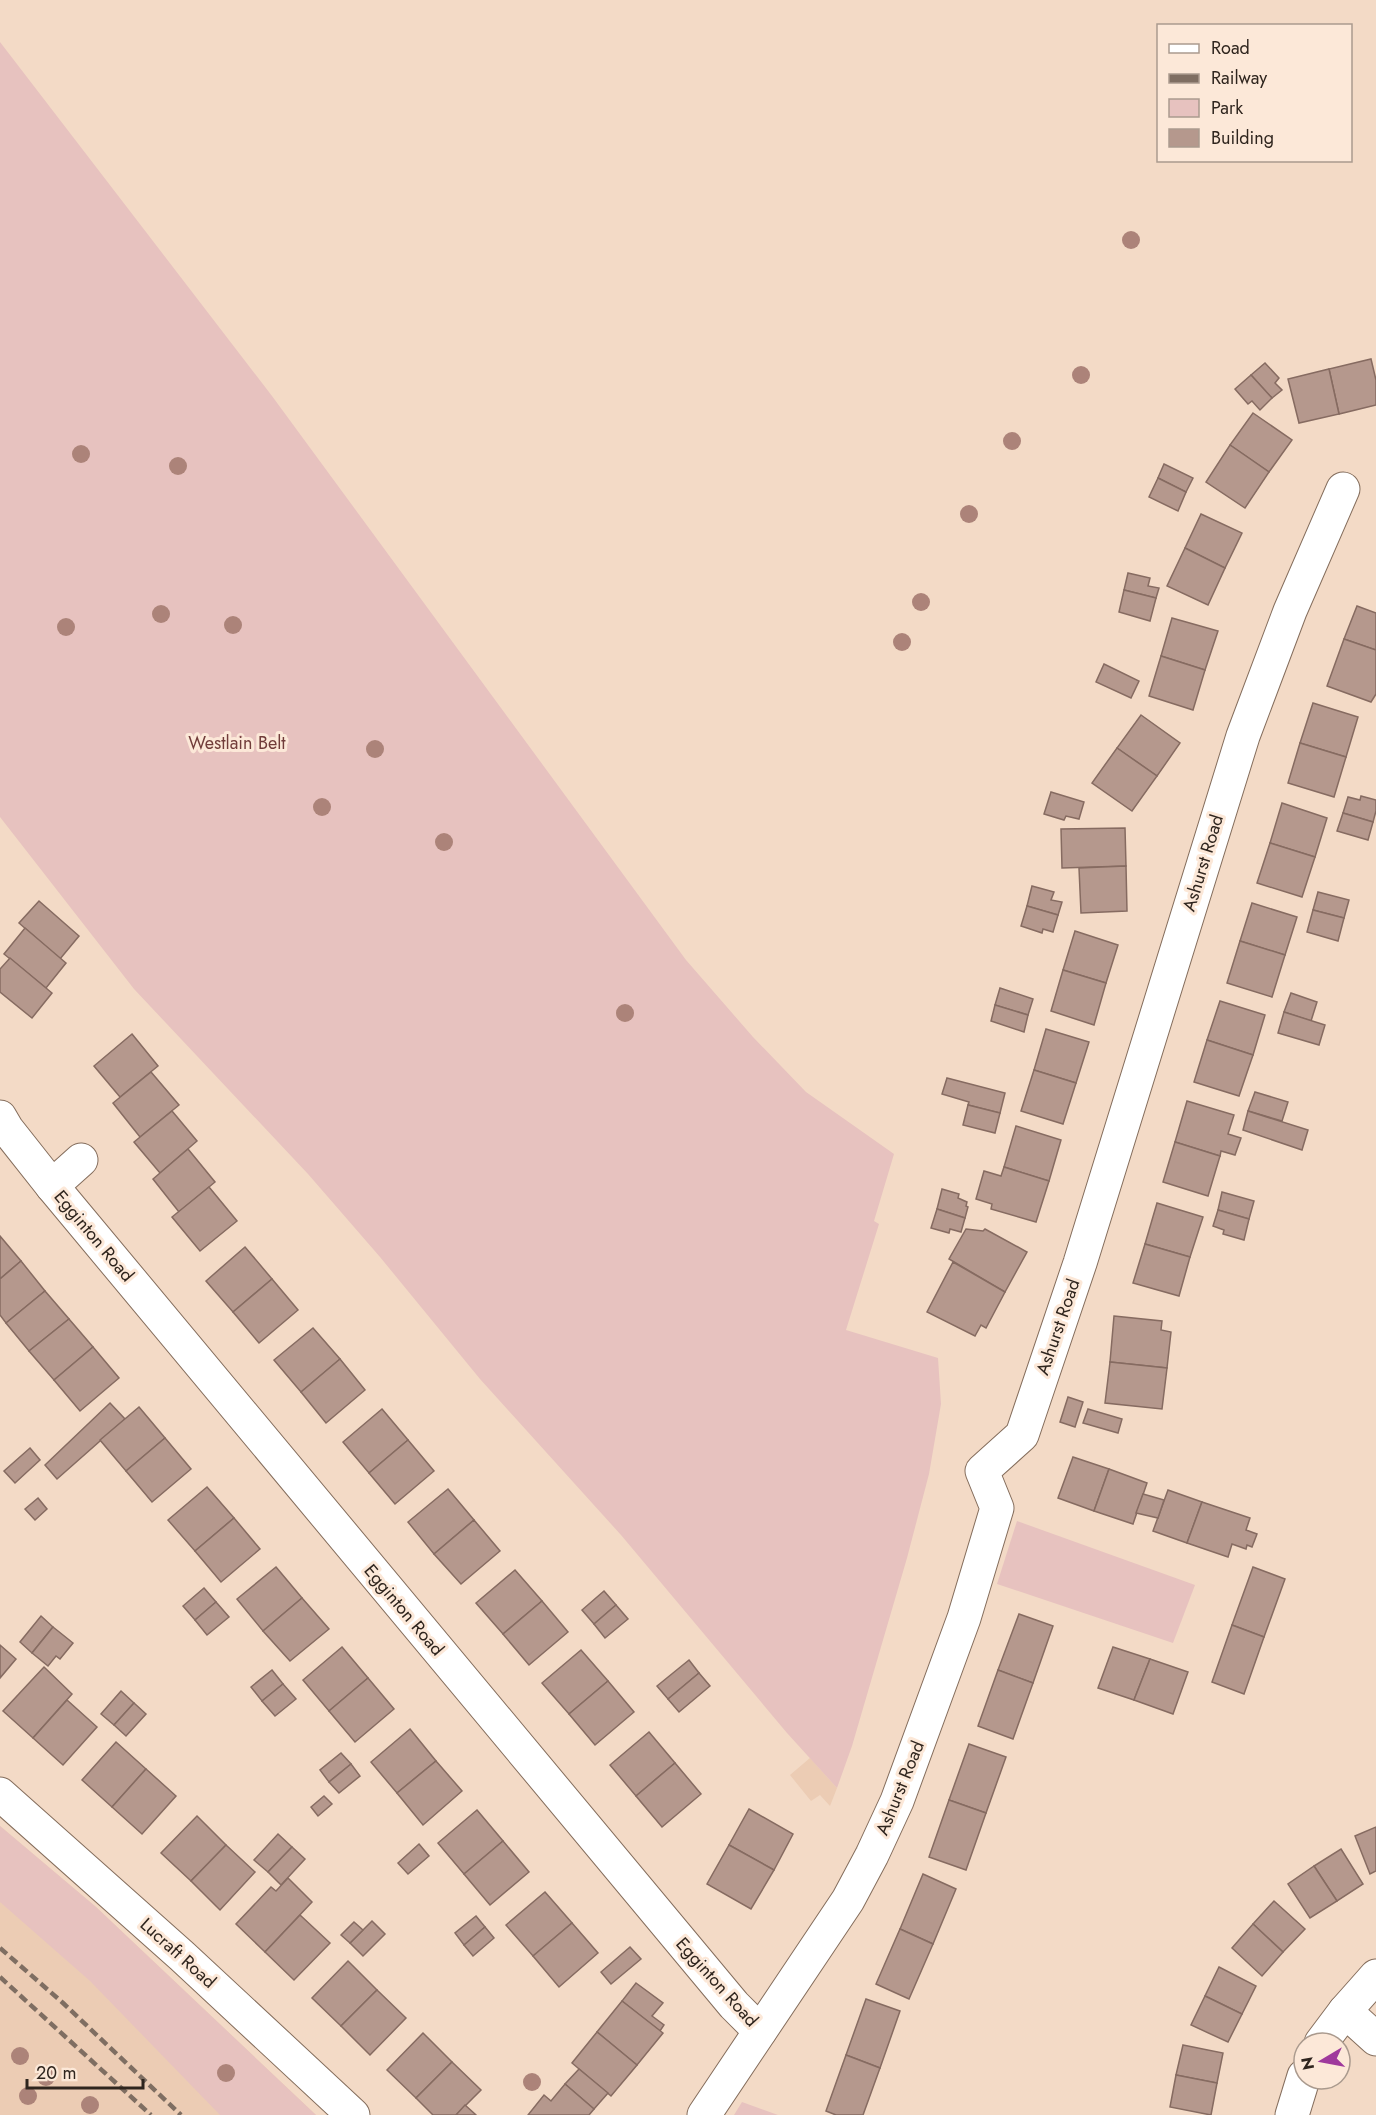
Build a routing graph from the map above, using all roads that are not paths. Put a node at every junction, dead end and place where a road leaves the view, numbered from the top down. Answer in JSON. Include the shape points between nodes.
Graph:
{"nodes":[{"id":1,"x":1343,"y":489,"type":"dead end"},
{"id":2,"x":0,"y":1117,"type":"edge"},
{"id":3,"x":81,"y":1160,"type":"dead end"},
{"id":4,"x":52,"y":1186,"type":"junction"},
{"id":5,"x":0,"y":1794,"type":"edge"},
{"id":6,"x":1376,"y":1976,"type":"edge"},
{"id":7,"x":1345,"y":2011,"type":"junction"},
{"id":8,"x":760,"y":2031,"type":"junction"},
{"id":9,"x":1330,"y":2031,"type":"edge"},
{"id":10,"x":1376,"y":2039,"type":"edge"},
{"id":11,"x":1299,"y":2091,"type":"edge"},
{"id":12,"x":353,"y":2115,"type":"edge"},
{"id":13,"x":704,"y":2115,"type":"edge"},
{"id":14,"x":1292,"y":2115,"type":"edge"}],
"edges":[{"from":1,"to":8,"type":"street","name":"Ashurst Road","via":[[1290,611],[1243,736],[1080,1263],[1022,1435],[982,1472],[997,1508],[964,1618],[897,1801],[848,1900]]},
{"from":2,"to":4,"type":"street","name":"Egginton Road"},
{"from":3,"to":4,"type":"street","name":"Egginton Road"},
{"from":4,"to":8,"type":"street","name":"Egginton Road","via":[[734,2005]]},
{"from":5,"to":12,"type":"street","name":"Lucraft Road"},
{"from":6,"to":7,"type":"street"},
{"from":7,"to":9,"type":"street"},
{"from":7,"to":10,"type":"street"},
{"from":8,"to":13,"type":"street","name":"Ashurst Road"},
{"from":11,"to":14,"type":"street"}]}
